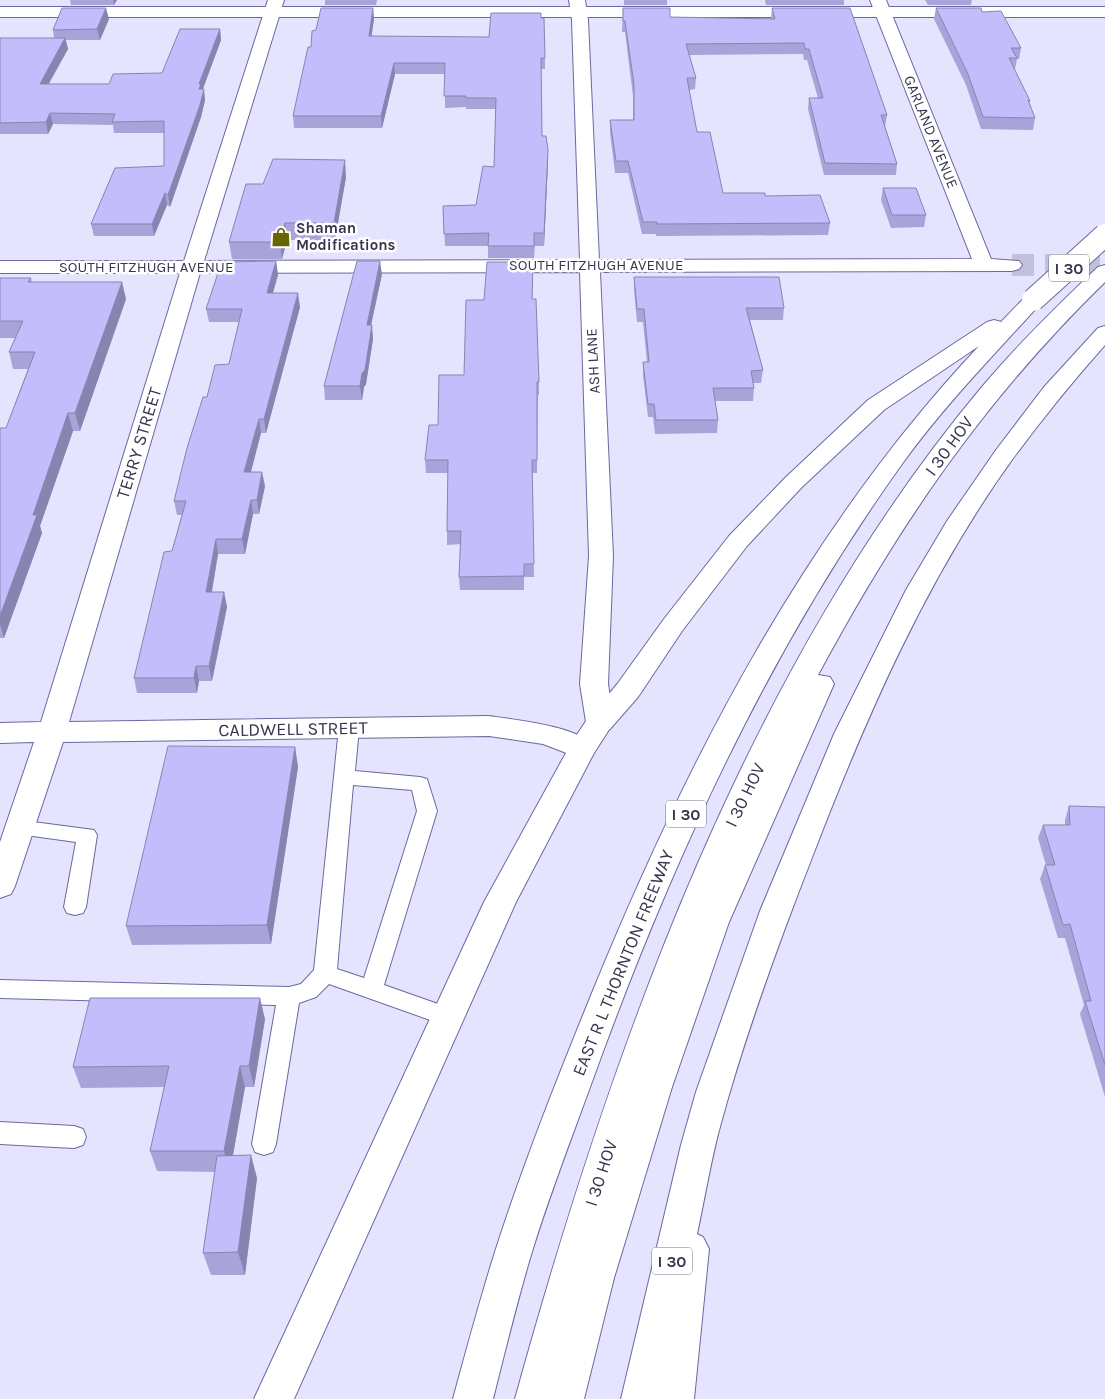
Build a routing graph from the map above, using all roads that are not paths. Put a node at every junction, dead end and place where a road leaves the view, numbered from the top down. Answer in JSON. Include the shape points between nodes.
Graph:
{"nodes":[{"id":1,"x":222,"y":0,"type":"edge"},
{"id":2,"x":0,"y":1,"type":"edge"},
{"id":3,"x":578,"y":6,"type":"edge"},
{"id":4,"x":880,"y":6,"type":"edge"},
{"id":5,"x":275,"y":7,"type":"edge"},
{"id":6,"x":0,"y":12,"type":"edge"},
{"id":7,"x":1105,"y":12,"type":"edge"},
{"id":8,"x":1105,"y":235,"type":"edge"},
{"id":9,"x":589,"y":265,"type":"junction"},
{"id":10,"x":984,"y":265,"type":"junction"},
{"id":11,"x":1012,"y":265,"type":"tunnel mouth"},
{"id":12,"x":192,"y":266,"type":"junction"},
{"id":13,"x":0,"y":267,"type":"edge"},
{"id":14,"x":1105,"y":271,"type":"edge"},
{"id":15,"x":1092,"y":294,"type":"edge"},
{"id":16,"x":1033,"y":300,"type":"junction"},
{"id":17,"x":1105,"y":332,"type":"edge"},
{"id":18,"x":600,"y":722,"type":"junction"},
{"id":19,"x":349,"y":728,"type":"junction"},
{"id":20,"x":52,"y":732,"type":"junction"},
{"id":21,"x":0,"y":733,"type":"edge"},
{"id":22,"x":582,"y":749,"type":"junction"},
{"id":23,"x":346,"y":777,"type":"junction"},
{"id":24,"x":18,"y":828,"type":"junction"},
{"id":25,"x":0,"y":886,"type":"edge"},
{"id":26,"x":75,"y":907,"type":"dead end"},
{"id":27,"x":324,"y":974,"type":"junction"},
{"id":28,"x":0,"y":989,"type":"edge"},
{"id":29,"x":372,"y":991,"type":"junction"},
{"id":30,"x":288,"y":996,"type":"junction"},
{"id":31,"x":447,"y":1017,"type":"junction"},
{"id":32,"x":704,"y":1124,"type":"junction"},
{"id":33,"x":0,"y":1133,"type":"edge"},
{"id":34,"x":74,"y":1137,"type":"dead end"},
{"id":35,"x":264,"y":1144,"type":"dead end"},
{"id":36,"x":274,"y":1399,"type":"edge"},
{"id":37,"x":473,"y":1399,"type":"edge"},
{"id":38,"x":535,"y":1399,"type":"edge"},
{"id":39,"x":564,"y":1399,"type":"edge"},
{"id":40,"x":641,"y":1399,"type":"edge"},
{"id":41,"x":674,"y":1399,"type":"edge"}],
"edges":[{"from":1,"to":2,"type":"main road"},
{"from":3,"to":4,"type":"main road"},
{"from":3,"to":5,"type":"main road"},
{"from":3,"to":9,"type":"main road","name":"ASH LANE"},
{"from":4,"to":7,"type":"main road"},
{"from":4,"to":10,"type":"main road","name":"GARLAND AVENUE"},
{"from":5,"to":6,"type":"main road"},
{"from":5,"to":12,"type":"main road","name":"TERRY STREET"},
{"from":8,"to":16,"type":"main road","name":"EAST R L THORNTON FREEWAY","number":"I 30","bridge":true},
{"from":9,"to":10,"type":"main road","name":"SOUTH FITZHUGH AVENUE"},
{"from":9,"to":12,"type":"main road","name":"SOUTH FITZHUGH AVENUE"},
{"from":9,"to":18,"type":"main road","name":"ASH LANE","via":[[601,556],[594,684]]},
{"from":10,"to":11,"type":"main road","name":"SOUTH FITZHUGH AVENUE"},
{"from":12,"to":13,"type":"main road","name":"SOUTH FITZHUGH AVENUE"},
{"from":12,"to":20,"type":"main road","name":"TERRY STREET"},
{"from":14,"to":15,"type":"main road","name":"I 30 HOV"},
{"from":15,"to":38,"type":"main road","name":"I 30 HOV","via":[[1013,366],[928,473],[841,608],[792,698],[724,838],[654,1012],[580,1234]]},
{"from":15,"to":39,"type":"main road","name":"I 30 HOV","via":[[1009,390],[916,518],[860,610],[808,707],[713,922],[655,1087],[595,1278]]},
{"from":16,"to":18,"type":"main road","via":[[876,405],[793,483],[738,542],[673,625],[628,690]]},
{"from":16,"to":37,"type":"main road","name":"EAST R L THORNTON FREEWAY","number":"I 30","via":[[953,386],[894,459],[836,542],[776,639],[715,752],[651,889],[584,1052],[513,1253]]},
{"from":17,"to":32,"type":"main road","number":"I 30","via":[[1029,420],[976,496],[923,583],[869,687],[815,808],[764,942]]},
{"from":18,"to":22,"type":"main road"},
{"from":19,"to":20,"type":"main road","name":"CALDWELL STREET"},
{"from":19,"to":22,"type":"main road","name":"CALDWELL STREET","via":[[489,726],[548,735]]},
{"from":19,"to":23,"type":"lane"},
{"from":20,"to":21,"type":"main road","name":"CALDWELL STREET"},
{"from":20,"to":24,"type":"main road","name":"TERRY STREET"},
{"from":22,"to":31,"type":"main road","via":[[500,902]]},
{"from":23,"to":27,"type":"lane"},
{"from":23,"to":29,"type":"lane","via":[[420,784],[427,810]]},
{"from":24,"to":25,"type":"main road","name":"TERRY STREET"},
{"from":24,"to":26,"type":"lane","via":[[86,835]]},
{"from":27,"to":29,"type":"lane"},
{"from":27,"to":30,"type":"lane","via":[[308,991]]},
{"from":28,"to":30,"type":"lane"},
{"from":29,"to":31,"type":"lane"},
{"from":30,"to":35,"type":"lane"},
{"from":31,"to":36,"type":"main road"},
{"from":32,"to":40,"type":"main road","number":"I 30"},
{"from":32,"to":41,"type":"main road"},
{"from":33,"to":34,"type":"lane"}]}
